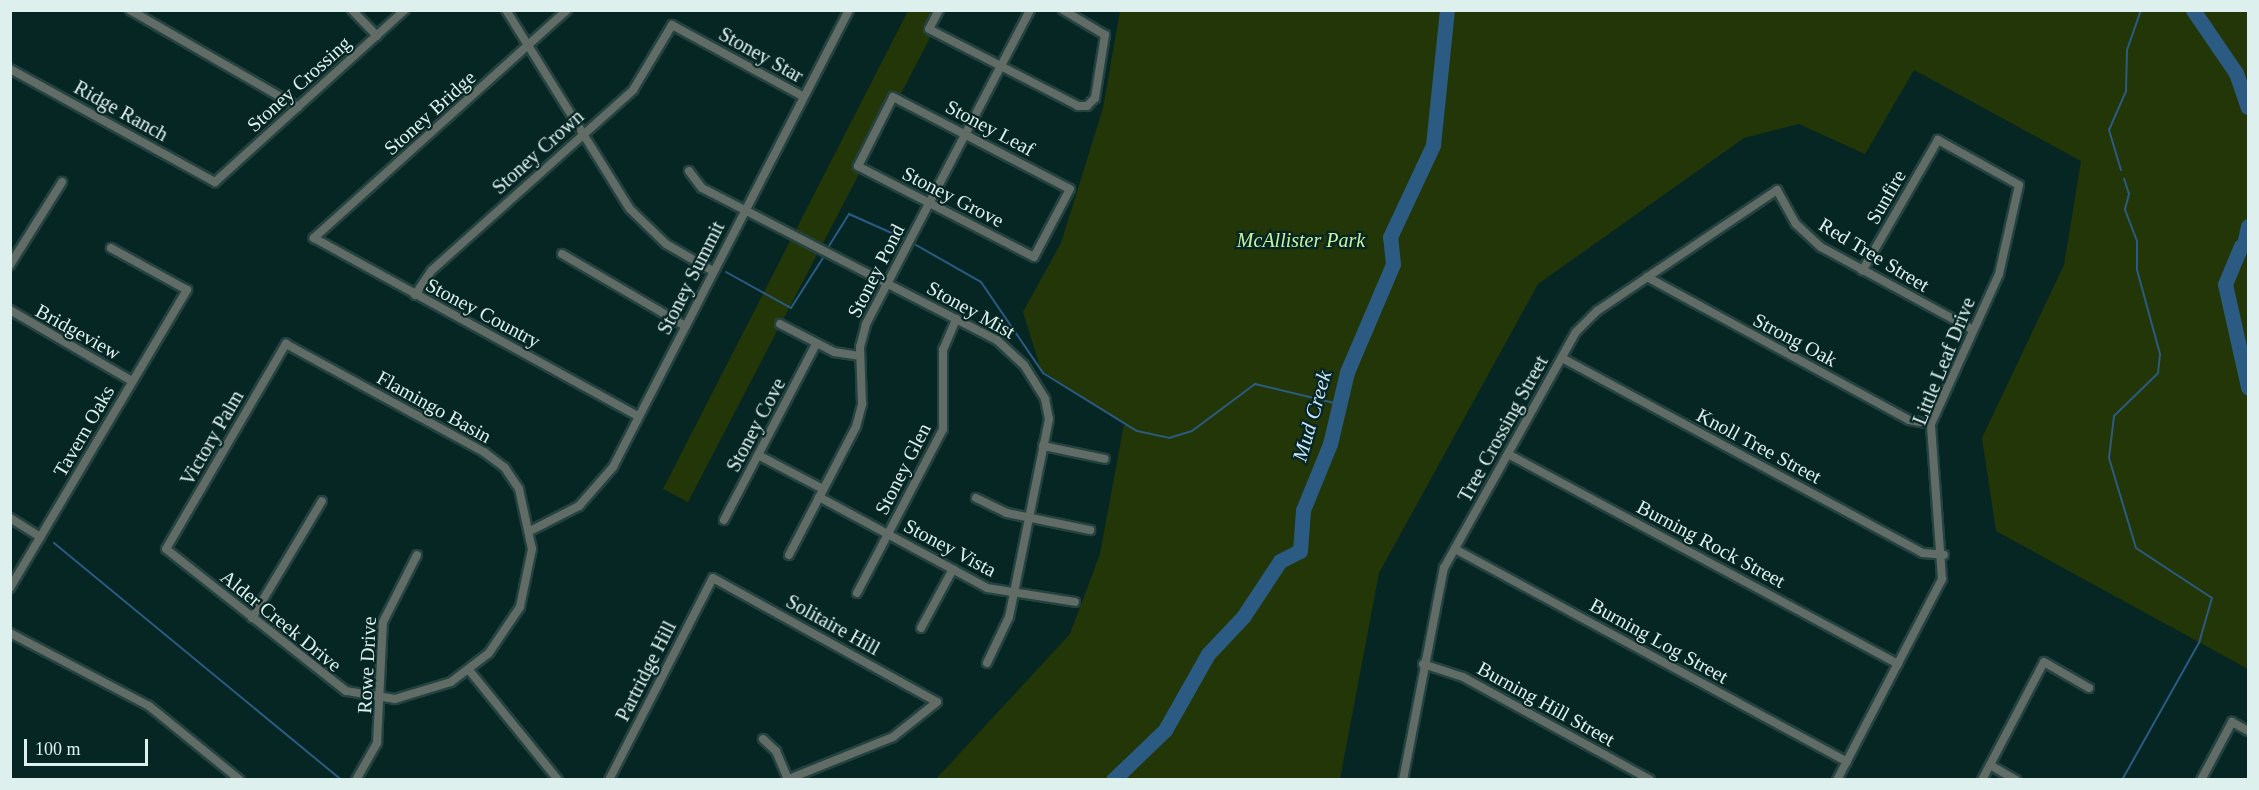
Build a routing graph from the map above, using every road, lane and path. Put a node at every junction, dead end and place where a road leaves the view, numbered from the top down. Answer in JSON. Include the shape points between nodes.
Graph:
{"nodes":[{"id":1,"x":130,"y":10,"type":"edge"},
{"id":2,"x":352,"y":10,"type":"edge"},
{"id":3,"x":405,"y":10,"type":"edge"},
{"id":4,"x":507,"y":10,"type":"edge"},
{"id":5,"x":567,"y":10,"type":"edge"},
{"id":6,"x":939,"y":10,"type":"edge"},
{"id":7,"x":1030,"y":10,"type":"edge"},
{"id":8,"x":1063,"y":10,"type":"edge"},
{"id":9,"x":846,"y":12,"type":"edge"},
{"id":10,"x":672,"y":25,"type":"joint"},
{"id":11,"x":377,"y":36,"type":"junction"},
{"id":12,"x":529,"y":46,"type":"junction"},
{"id":13,"x":1002,"y":66,"type":"junction"},
{"id":14,"x":10,"y":69,"type":"edge"},
{"id":15,"x":804,"y":97,"type":"junction"},
{"id":16,"x":298,"y":107,"type":"junction"},
{"id":17,"x":584,"y":134,"type":"junction"},
{"id":18,"x":966,"y":134,"type":"junction"},
{"id":19,"x":1938,"y":140,"type":"joint"},
{"id":20,"x":858,"y":166,"type":"joint"},
{"id":21,"x":689,"y":171,"type":"dead end"},
{"id":22,"x":62,"y":182,"type":"dead end"},
{"id":23,"x":215,"y":182,"type":"joint"},
{"id":24,"x":1777,"y":190,"type":"joint"},
{"id":25,"x":930,"y":203,"type":"junction"},
{"id":26,"x":745,"y":210,"type":"junction"},
{"id":27,"x":314,"y":238,"type":"joint"},
{"id":28,"x":111,"y":248,"type":"dead end"},
{"id":29,"x":562,"y":254,"type":"dead end"},
{"id":30,"x":1034,"y":257,"type":"joint"},
{"id":31,"x":10,"y":265,"type":"edge"},
{"id":32,"x":713,"y":271,"type":"junction"},
{"id":33,"x":1862,"y":271,"type":"junction"},
{"id":34,"x":1647,"y":277,"type":"junction"},
{"id":35,"x":888,"y":284,"type":"junction"},
{"id":36,"x":415,"y":295,"type":"junction"},
{"id":37,"x":10,"y":310,"type":"edge"},
{"id":38,"x":956,"y":319,"type":"junction"},
{"id":39,"x":780,"y":324,"type":"dead end"},
{"id":40,"x":685,"y":326,"type":"junction"},
{"id":41,"x":1973,"y":330,"type":"junction"},
{"id":42,"x":286,"y":344,"type":"joint"},
{"id":43,"x":816,"y":344,"type":"junction"},
{"id":44,"x":859,"y":356,"type":"junction"},
{"id":45,"x":1562,"y":358,"type":"junction"},
{"id":46,"x":132,"y":381,"type":"junction"},
{"id":47,"x":638,"y":416,"type":"junction"},
{"id":48,"x":1931,"y":424,"type":"junction"},
{"id":49,"x":1043,"y":446,"type":"junction"},
{"id":50,"x":1508,"y":454,"type":"junction"},
{"id":51,"x":758,"y":455,"type":"junction"},
{"id":52,"x":1105,"y":459,"type":"dead end"},
{"id":53,"x":821,"y":493,"type":"junction"},
{"id":54,"x":976,"y":498,"type":"dead end"},
{"id":55,"x":322,"y":501,"type":"dead end"},
{"id":56,"x":10,"y":518,"type":"edge"},
{"id":57,"x":1030,"y":518,"type":"junction"},
{"id":58,"x":724,"y":520,"type":"dead end"},
{"id":59,"x":532,"y":530,"type":"junction"},
{"id":60,"x":1090,"y":530,"type":"dead end"},
{"id":61,"x":889,"y":534,"type":"junction"},
{"id":62,"x":41,"y":537,"type":"junction"},
{"id":63,"x":166,"y":549,"type":"joint"},
{"id":64,"x":1455,"y":549,"type":"junction"},
{"id":65,"x":417,"y":555,"type":"dead end"},
{"id":66,"x":789,"y":555,"type":"dead end"},
{"id":67,"x":1944,"y":555,"type":"junction"},
{"id":68,"x":953,"y":570,"type":"junction"},
{"id":69,"x":713,"y":578,"type":"joint"},
{"id":70,"x":10,"y":588,"type":"edge"},
{"id":71,"x":1014,"y":592,"type":"junction"},
{"id":72,"x":857,"y":593,"type":"dead end"},
{"id":73,"x":1075,"y":602,"type":"dead end"},
{"id":74,"x":252,"y":618,"type":"junction"},
{"id":75,"x":921,"y":628,"type":"dead end"},
{"id":76,"x":10,"y":633,"type":"edge"},
{"id":77,"x":987,"y":663,"type":"dead end"},
{"id":78,"x":1423,"y":664,"type":"junction"},
{"id":79,"x":1898,"y":664,"type":"junction"},
{"id":80,"x":469,"y":670,"type":"junction"},
{"id":81,"x":2089,"y":688,"type":"dead end"},
{"id":82,"x":382,"y":698,"type":"junction"},
{"id":83,"x":2248,"y":732,"type":"edge"},
{"id":84,"x":763,"y":739,"type":"dead end"},
{"id":85,"x":1847,"y":762,"type":"junction"},
{"id":86,"x":1990,"y":765,"type":"junction"},
{"id":87,"x":787,"y":779,"type":"edge"},
{"id":88,"x":1406,"y":779,"type":"edge"},
{"id":89,"x":240,"y":780,"type":"edge"},
{"id":90,"x":356,"y":780,"type":"edge"},
{"id":91,"x":558,"y":780,"type":"edge"},
{"id":92,"x":609,"y":780,"type":"edge"},
{"id":93,"x":1650,"y":780,"type":"edge"},
{"id":94,"x":1837,"y":780,"type":"edge"},
{"id":95,"x":1982,"y":780,"type":"edge"},
{"id":96,"x":2016,"y":780,"type":"edge"},
{"id":97,"x":2201,"y":780,"type":"edge"}],
"edges":[{"from":1,"to":16,"type":"street"},
{"from":2,"to":11,"type":"street"},
{"from":3,"to":11,"type":"street","name":"Stoney Crossing"},
{"from":4,"to":12,"type":"street"},
{"from":5,"to":12,"type":"street","name":"Stoney Bridge"},
{"from":6,"to":13,"type":"street","via":[[929,29]]},
{"from":7,"to":13,"type":"street","name":"Stoney Pond"},
{"from":8,"to":13,"type":"street","via":[[1105,35],[1091,104],[1078,106]]},
{"from":9,"to":15,"type":"street","name":"Stoney Summit"},
{"from":10,"to":15,"type":"street","name":"Stoney Star"},
{"from":10,"to":17,"type":"street","name":"Stoney Crown","via":[[633,90]]},
{"from":11,"to":16,"type":"street","name":"Stoney Crossing"},
{"from":12,"to":17,"type":"street"},
{"from":12,"to":27,"type":"street","name":"Stoney Bridge"},
{"from":13,"to":18,"type":"street","name":"Stoney Pond"},
{"from":14,"to":23,"type":"street","name":"Ridge Ranch"},
{"from":15,"to":26,"type":"street","name":"Stoney Summit"},
{"from":16,"to":23,"type":"street","name":"Stoney Crossing"},
{"from":17,"to":32,"type":"street","via":[[642,223]]},
{"from":17,"to":36,"type":"street","name":"Stoney Crown","via":[[432,270]]},
{"from":18,"to":20,"type":"street","name":"Stoney Leaf","via":[[893,97]]},
{"from":18,"to":25,"type":"street","name":"Stoney Pond"},
{"from":18,"to":30,"type":"street","name":"Stoney Leaf","via":[[1070,189]]},
{"from":19,"to":33,"type":"street","name":"Sunfire"},
{"from":19,"to":41,"type":"street","name":"Little Leaf Drive","via":[[2019,185],[1999,274]]},
{"from":20,"to":25,"type":"street","name":"Stoney Grove"},
{"from":21,"to":26,"type":"street","name":"Stoney Mist","via":[[696,183]]},
{"from":22,"to":31,"type":"street"},
{"from":24,"to":33,"type":"street","name":"Red Tree Street","via":[[1812,240]]},
{"from":24,"to":34,"type":"street","name":"Tree Crossing Street"},
{"from":25,"to":30,"type":"street","name":"Stoney Grove"},
{"from":25,"to":35,"type":"street","name":"Stoney Pond"},
{"from":26,"to":32,"type":"street","name":"Stoney Summit"},
{"from":26,"to":35,"type":"street","name":"Stoney Mist"},
{"from":27,"to":36,"type":"street","name":"Stoney Country"},
{"from":28,"to":46,"type":"street","name":"Tavern Oaks","via":[[188,290]]},
{"from":29,"to":40,"type":"street"},
{"from":32,"to":40,"type":"street","name":"Stoney Summit"},
{"from":33,"to":41,"type":"street","name":"Red Tree Street"},
{"from":34,"to":45,"type":"street","name":"Tree Crossing Street","via":[[1585,320]]},
{"from":34,"to":48,"type":"street","name":"Strong Oak","via":[[1909,420]]},
{"from":35,"to":38,"type":"street","name":"Stoney Mist"},
{"from":35,"to":44,"type":"street","name":"Stoney Pond","via":[[866,324]]},
{"from":36,"to":47,"type":"street","name":"Stoney Country"},
{"from":37,"to":46,"type":"street","name":"Bridgeview"},
{"from":38,"to":49,"type":"street","name":"Stoney Mist","via":[[996,340],[1024,365],[1047,406]]},
{"from":38,"to":61,"type":"street","name":"Stoney Glen","via":[[943,350],[943,429]]},
{"from":39,"to":43,"type":"street"},
{"from":40,"to":47,"type":"street","name":"Stoney Summit"},
{"from":41,"to":48,"type":"street","name":"Little Leaf Drive"},
{"from":42,"to":59,"type":"street","name":"Flamingo Basin","via":[[500,463],[519,489]]},
{"from":42,"to":63,"type":"street","name":"Victory Palm"},
{"from":43,"to":44,"type":"street"},
{"from":43,"to":51,"type":"street","name":"Stoney Cove"},
{"from":44,"to":53,"type":"street","name":"Stoney Pond","via":[[861,411]]},
{"from":45,"to":50,"type":"street","name":"Tree Crossing Street"},
{"from":45,"to":67,"type":"street","name":"Knoll Tree Street","via":[[1923,554]]},
{"from":46,"to":62,"type":"street","name":"Tavern Oaks"},
{"from":47,"to":59,"type":"street","name":"Stoney Summit","via":[[613,467],[589,496],[564,517]]},
{"from":48,"to":67,"type":"street","name":"Little Leaf Drive"},
{"from":49,"to":52,"type":"street"},
{"from":49,"to":57,"type":"street","name":"Stoney Mist"},
{"from":50,"to":64,"type":"street","name":"Tree Crossing Street"},
{"from":50,"to":79,"type":"street","name":"Burning Rock Street"},
{"from":51,"to":53,"type":"street","name":"Stoney Vista"},
{"from":51,"to":58,"type":"street","name":"Stoney Cove"},
{"from":53,"to":61,"type":"street","name":"Stoney Vista"},
{"from":53,"to":66,"type":"street","name":"Stoney Pond"},
{"from":54,"to":57,"type":"street"},
{"from":55,"to":74,"type":"street"},
{"from":56,"to":62,"type":"street"},
{"from":57,"to":60,"type":"street"},
{"from":57,"to":71,"type":"street","name":"Stoney Mist"},
{"from":59,"to":80,"type":"street","name":"Alder Creek Drive","via":[[520,607],[500,641]]},
{"from":61,"to":68,"type":"street","name":"Stoney Vista"},
{"from":61,"to":72,"type":"street","name":"Stoney Glen"},
{"from":62,"to":70,"type":"street","name":"Tavern Oaks"},
{"from":63,"to":74,"type":"street","name":"Alder Creek Drive"},
{"from":64,"to":78,"type":"street","name":"Tree Crossing Street","via":[[1437,588]]},
{"from":64,"to":85,"type":"street","name":"Burning Log Street"},
{"from":65,"to":82,"type":"street","name":"Rowe Drive","via":[[383,622]]},
{"from":67,"to":79,"type":"street","name":"Little Leaf Drive","via":[[1939,586]]},
{"from":68,"to":71,"type":"street","name":"Stoney Vista","via":[[987,588]]},
{"from":68,"to":75,"type":"street"},
{"from":69,"to":87,"type":"street","name":"Solitaire Hill","via":[[938,702],[893,737]]},
{"from":69,"to":92,"type":"street","name":"Partridge Hill"},
{"from":71,"to":73,"type":"street","name":"Stoney Vista"},
{"from":71,"to":77,"type":"street","name":"Stoney Mist","via":[[1004,632]]},
{"from":74,"to":82,"type":"street","name":"Alder Creek Drive","via":[[337,687]]},
{"from":76,"to":89,"type":"street","via":[[149,706]]},
{"from":78,"to":88,"type":"street","name":"Tree Crossing Street"},
{"from":78,"to":93,"type":"street","name":"Burning Hill Street","via":[[1463,677]]},
{"from":79,"to":85,"type":"street","name":"Little Leaf Drive"},
{"from":80,"to":82,"type":"street","name":"Alder Creek Drive","via":[[425,692]]},
{"from":80,"to":91,"type":"street"},
{"from":81,"to":86,"type":"street","via":[[2044,662]]},
{"from":82,"to":90,"type":"street","name":"Rowe Drive","via":[[378,743]]},
{"from":83,"to":97,"type":"street","via":[[2232,722]]},
{"from":84,"to":87,"type":"street","via":[[776,751]]},
{"from":85,"to":94,"type":"street","name":"Little Leaf Drive"},
{"from":86,"to":95,"type":"street"},
{"from":86,"to":96,"type":"street"}]}
